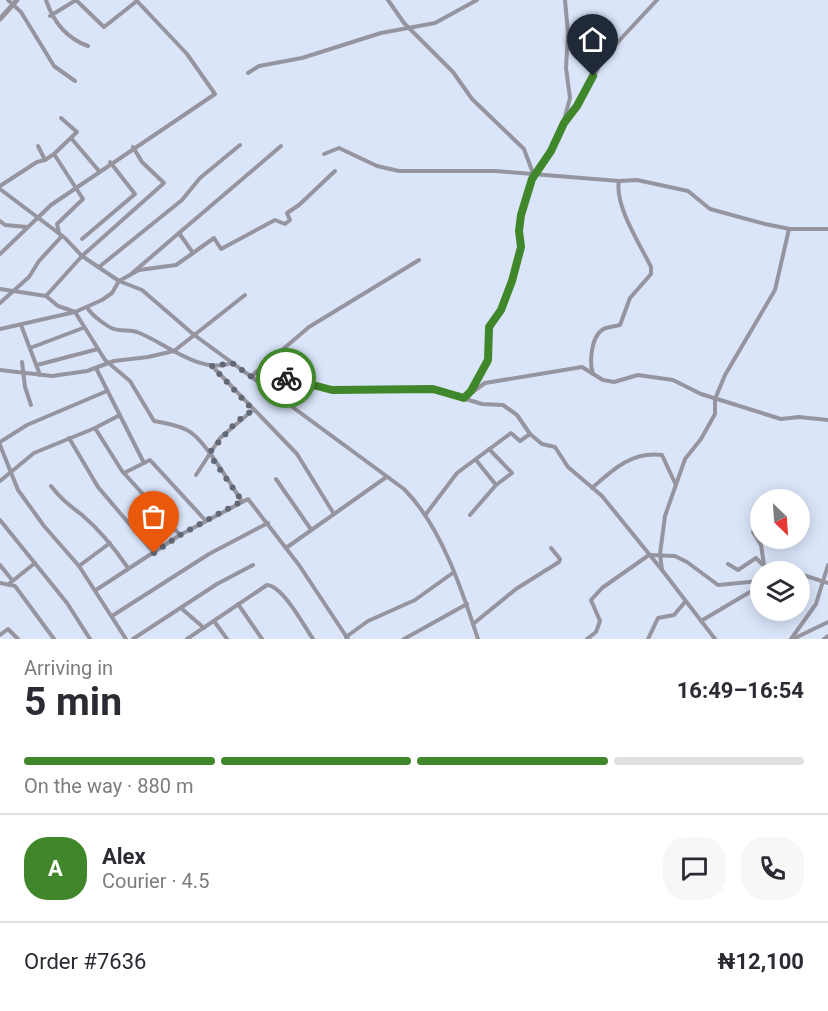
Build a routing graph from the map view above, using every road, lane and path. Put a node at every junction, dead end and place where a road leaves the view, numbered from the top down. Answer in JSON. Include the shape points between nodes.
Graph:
{"nodes":[{"id":1,"x":46,"y":0,"type":"edge"},
{"id":2,"x":76,"y":0,"type":"edge"},
{"id":3,"x":136,"y":0,"type":"edge"},
{"id":4,"x":387,"y":0,"type":"edge"},
{"id":5,"x":477,"y":0,"type":"edge"},
{"id":6,"x":565,"y":0,"type":"edge"},
{"id":7,"x":657,"y":0,"type":"edge"},
{"id":8,"x":13,"y":1,"type":"edge"},
{"id":9,"x":50,"y":16,"type":"junction"},
{"id":10,"x":0,"y":19,"type":"edge"},
{"id":11,"x":411,"y":28,"type":"junction"},
{"id":12,"x":88,"y":46,"type":"dead end"},
{"id":13,"x":248,"y":73,"type":"dead end"},
{"id":14,"x":75,"y":81,"type":"dead end"},
{"id":15,"x":62,"y":118,"type":"dead end"},
{"id":16,"x":564,"y":123,"type":"junction"},
{"id":17,"x":71,"y":138,"type":"junction"},
{"id":18,"x":240,"y":145,"type":"dead end"},
{"id":19,"x":38,"y":146,"type":"dead end"},
{"id":20,"x":281,"y":146,"type":"dead end"},
{"id":21,"x":133,"y":147,"type":"junction"},
{"id":22,"x":54,"y":154,"type":"junction"},
{"id":23,"x":324,"y":154,"type":"dead end"},
{"id":24,"x":45,"y":160,"type":"junction"},
{"id":25,"x":111,"y":162,"type":"junction"},
{"id":26,"x":99,"y":171,"type":"junction"},
{"id":27,"x":335,"y":171,"type":"dead end"},
{"id":28,"x":534,"y":176,"type":"junction"},
{"id":29,"x":619,"y":182,"type":"junction"},
{"id":30,"x":0,"y":188,"type":"edge"},
{"id":31,"x":76,"y":188,"type":"junction"},
{"id":32,"x":35,"y":218,"type":"junction"},
{"id":33,"x":0,"y":220,"type":"edge"},
{"id":34,"x":27,"y":227,"type":"junction"},
{"id":35,"x":790,"y":229,"type":"junction"},
{"id":36,"x":828,"y":229,"type":"edge"},
{"id":37,"x":179,"y":233,"type":"junction"},
{"id":38,"x":61,"y":235,"type":"junction"},
{"id":39,"x":82,"y":239,"type":"dead end"},
{"id":40,"x":193,"y":253,"type":"junction"},
{"id":41,"x":0,"y":254,"type":"edge"},
{"id":42,"x":82,"y":255,"type":"junction"},
{"id":43,"x":419,"y":260,"type":"dead end"},
{"id":44,"x":99,"y":267,"type":"junction"},
{"id":45,"x":130,"y":275,"type":"junction"},
{"id":46,"x":119,"y":281,"type":"junction"},
{"id":47,"x":0,"y":289,"type":"edge"},
{"id":48,"x":15,"y":291,"type":"junction"},
{"id":49,"x":245,"y":295,"type":"dead end"},
{"id":50,"x":46,"y":296,"type":"junction"},
{"id":51,"x":0,"y":303,"type":"edge"},
{"id":52,"x":87,"y":307,"type":"junction"},
{"id":53,"x":75,"y":312,"type":"junction"},
{"id":54,"x":21,"y":325,"type":"junction"},
{"id":55,"x":83,"y":328,"type":"junction"},
{"id":56,"x":0,"y":329,"type":"edge"},
{"id":57,"x":193,"y":334,"type":"junction"},
{"id":58,"x":30,"y":348,"type":"junction"},
{"id":59,"x":98,"y":349,"type":"junction"},
{"id":60,"x":174,"y":351,"type":"junction"},
{"id":61,"x":22,"y":362,"type":"dead end"},
{"id":62,"x":109,"y":363,"type":"junction"},
{"id":63,"x":232,"y":363,"type":"junction"},
{"id":64,"x":37,"y":365,"type":"junction"},
{"id":65,"x":212,"y":366,"type":"junction"},
{"id":66,"x":96,"y":368,"type":"junction"},
{"id":67,"x":0,"y":370,"type":"edge"},
{"id":68,"x":24,"y":374,"type":"junction"},
{"id":69,"x":593,"y":374,"type":"junction"},
{"id":70,"x":40,"y":375,"type":"junction"},
{"id":71,"x":253,"y":375,"type":"junction"},
{"id":72,"x":107,"y":391,"type":"junction"},
{"id":73,"x":471,"y":391,"type":"junction"},
{"id":74,"x":464,"y":398,"type":"junction"},
{"id":75,"x":715,"y":399,"type":"junction"},
{"id":76,"x":32,"y":405,"type":"dead end"},
{"id":77,"x":253,"y":410,"type":"junction"},
{"id":78,"x":120,"y":415,"type":"junction"},
{"id":79,"x":828,"y":420,"type":"edge"},
{"id":80,"x":95,"y":428,"type":"junction"},
{"id":81,"x":530,"y":434,"type":"junction"},
{"id":82,"x":69,"y":438,"type":"junction"},
{"id":83,"x":0,"y":445,"type":"edge"},
{"id":84,"x":489,"y":449,"type":"junction"},
{"id":85,"x":211,"y":451,"type":"junction"},
{"id":86,"x":476,"y":460,"type":"junction"},
{"id":87,"x":144,"y":463,"type":"junction"},
{"id":88,"x":10,"y":473,"type":"junction"},
{"id":89,"x":124,"y":473,"type":"junction"},
{"id":90,"x":196,"y":475,"type":"dead end"},
{"id":91,"x":385,"y":478,"type":"junction"},
{"id":92,"x":276,"y":479,"type":"dead end"},
{"id":93,"x":0,"y":481,"type":"edge"},
{"id":94,"x":675,"y":484,"type":"junction"},
{"id":95,"x":496,"y":485,"type":"junction"},
{"id":96,"x":51,"y":486,"type":"dead end"},
{"id":97,"x":592,"y":489,"type":"junction"},
{"id":98,"x":242,"y":501,"type":"junction"},
{"id":99,"x":334,"y":514,"type":"junction"},
{"id":100,"x":426,"y":514,"type":"junction"},
{"id":101,"x":470,"y":515,"type":"dead end"},
{"id":102,"x":0,"y":520,"type":"edge"},
{"id":103,"x":206,"y":521,"type":"junction"},
{"id":104,"x":268,"y":523,"type":"junction"},
{"id":105,"x":310,"y":528,"type":"junction"},
{"id":106,"x":180,"y":535,"type":"junction"},
{"id":107,"x":110,"y":543,"type":"junction"},
{"id":108,"x":286,"y":548,"type":"junction"},
{"id":109,"x":551,"y":548,"type":"dead end"},
{"id":110,"x":154,"y":553,"type":"junction"},
{"id":111,"x":660,"y":554,"type":"junction"},
{"id":112,"x":650,"y":555,"type":"junction"},
{"id":113,"x":750,"y":562,"type":"edge"},
{"id":114,"x":35,"y":563,"type":"junction"},
{"id":115,"x":728,"y":564,"type":"dead end"},
{"id":116,"x":0,"y":565,"type":"edge"},
{"id":117,"x":253,"y":565,"type":"dead end"},
{"id":118,"x":79,"y":566,"type":"junction"},
{"id":119,"x":828,"y":566,"type":"edge"},
{"id":120,"x":128,"y":568,"type":"junction"},
{"id":121,"x":662,"y":570,"type":"junction"},
{"id":122,"x":454,"y":572,"type":"junction"},
{"id":123,"x":810,"y":577,"type":"edge"},
{"id":124,"x":11,"y":581,"type":"junction"},
{"id":125,"x":825,"y":581,"type":"edge"},
{"id":126,"x":750,"y":582,"type":"edge"},
{"id":127,"x":0,"y":583,"type":"edge"},
{"id":128,"x":96,"y":590,"type":"junction"},
{"id":129,"x":750,"y":592,"type":"edge"},
{"id":130,"x":685,"y":602,"type":"junction"},
{"id":131,"x":238,"y":604,"type":"junction"},
{"id":132,"x":467,"y":604,"type":"junction"},
{"id":133,"x":181,"y":608,"type":"junction"},
{"id":134,"x":112,"y":616,"type":"junction"},
{"id":135,"x":214,"y":621,"type":"junction"},
{"id":136,"x":701,"y":621,"type":"junction"},
{"id":137,"x":828,"y":622,"type":"edge"},
{"id":138,"x":473,"y":624,"type":"junction"},
{"id":139,"x":204,"y":628,"type":"junction"},
{"id":140,"x":0,"y":635,"type":"edge"},
{"id":141,"x":828,"y":636,"type":"edge"},
{"id":142,"x":347,"y":638,"type":"edge"},
{"id":143,"x":18,"y":639,"type":"edge"},
{"id":144,"x":54,"y":639,"type":"edge"},
{"id":145,"x":90,"y":639,"type":"edge"},
{"id":146,"x":126,"y":639,"type":"edge"},
{"id":147,"x":133,"y":639,"type":"edge"},
{"id":148,"x":187,"y":639,"type":"edge"},
{"id":149,"x":226,"y":639,"type":"edge"},
{"id":150,"x":262,"y":639,"type":"edge"},
{"id":151,"x":313,"y":639,"type":"edge"},
{"id":152,"x":404,"y":639,"type":"edge"},
{"id":153,"x":478,"y":639,"type":"edge"},
{"id":154,"x":587,"y":639,"type":"edge"},
{"id":155,"x":648,"y":639,"type":"edge"},
{"id":156,"x":715,"y":639,"type":"edge"},
{"id":157,"x":792,"y":639,"type":"edge"},
{"id":158,"x":824,"y":639,"type":"edge"}],
"edges":[{"from":1,"to":9,"type":"street"},
{"from":2,"to":3,"type":"street","via":[[104,27]]},
{"from":2,"to":9,"type":"street"},
{"from":3,"to":21,"type":"street","via":[[187,54],[215,94]]},
{"from":4,"to":11,"type":"street"},
{"from":5,"to":11,"type":"street","via":[[435,23]]},
{"from":6,"to":16,"type":"street","via":[[570,98]]},
{"from":7,"to":16,"type":"street","via":[[603,58],[584,96]]},
{"from":8,"to":10,"type":"street"},
{"from":8,"to":14,"type":"street","via":[[54,66]]},
{"from":9,"to":12,"type":"street","via":[[76,41]]},
{"from":11,"to":13,"type":"street","via":[[367,36],[302,58],[259,66]]},
{"from":11,"to":28,"type":"street","via":[[472,99],[524,149]]},
{"from":15,"to":17,"type":"street","via":[[78,132]]},
{"from":16,"to":28,"type":"street"},
{"from":17,"to":22,"type":"street"},
{"from":17,"to":26,"type":"street"},
{"from":18,"to":44,"type":"street","via":[[200,178],[183,200]]},
{"from":19,"to":24,"type":"street"},
{"from":20,"to":37,"type":"street"},
{"from":21,"to":25,"type":"street"},
{"from":21,"to":42,"type":"street","via":[[164,183]]},
{"from":22,"to":24,"type":"street"},
{"from":22,"to":31,"type":"street"},
{"from":23,"to":28,"type":"street","via":[[339,148],[377,166],[399,171],[496,171]]},
{"from":24,"to":30,"type":"street"},
{"from":25,"to":26,"type":"street"},
{"from":25,"to":39,"type":"street","via":[[135,194]]},
{"from":26,"to":31,"type":"street"},
{"from":27,"to":40,"type":"street","via":[[287,213],[290,220],[285,224],[275,220],[222,249],[214,238]]},
{"from":28,"to":29,"type":"street"},
{"from":28,"to":73,"type":"street","via":[[521,215],[521,247],[512,281],[501,310],[489,327],[488,360]]},
{"from":29,"to":35,"type":"street","via":[[637,180],[688,191],[723,214]]},
{"from":29,"to":69,"type":"street","via":[[625,213],[651,274],[630,298],[620,324],[598,334],[591,352]]},
{"from":30,"to":32,"type":"street"},
{"from":31,"to":32,"type":"street"},
{"from":31,"to":38,"type":"street","via":[[83,200],[57,224]]},
{"from":32,"to":34,"type":"street"},
{"from":32,"to":38,"type":"street"},
{"from":33,"to":34,"type":"street","via":[[5,225]]},
{"from":34,"to":41,"type":"street"},
{"from":35,"to":36,"type":"street"},
{"from":35,"to":75,"type":"street","via":[[775,290]]},
{"from":37,"to":40,"type":"street"},
{"from":37,"to":45,"type":"street"},
{"from":38,"to":42,"type":"street"},
{"from":38,"to":48,"type":"street"},
{"from":40,"to":45,"type":"street","via":[[176,266],[139,270]]},
{"from":42,"to":44,"type":"street"},
{"from":42,"to":50,"type":"street"},
{"from":43,"to":71,"type":"street","via":[[309,327]]},
{"from":44,"to":46,"type":"street"},
{"from":45,"to":46,"type":"street"},
{"from":46,"to":52,"type":"street","via":[[111,293]]},
{"from":46,"to":57,"type":"street","via":[[142,290]]},
{"from":47,"to":48,"type":"street"},
{"from":48,"to":50,"type":"street"},
{"from":48,"to":51,"type":"street"},
{"from":49,"to":57,"type":"street"},
{"from":50,"to":53,"type":"street"},
{"from":52,"to":53,"type":"street"},
{"from":52,"to":60,"type":"street","via":[[95,319],[117,331],[138,332]]},
{"from":53,"to":54,"type":"street"},
{"from":53,"to":55,"type":"street"},
{"from":54,"to":56,"type":"street"},
{"from":54,"to":58,"type":"street"},
{"from":55,"to":58,"type":"street"},
{"from":55,"to":59,"type":"street"},
{"from":57,"to":60,"type":"street"},
{"from":57,"to":63,"type":"street"},
{"from":58,"to":64,"type":"street"},
{"from":59,"to":62,"type":"street"},
{"from":59,"to":64,"type":"street"},
{"from":60,"to":62,"type":"street"},
{"from":60,"to":65,"type":"street"},
{"from":61,"to":68,"type":"street"},
{"from":62,"to":66,"type":"street"},
{"from":62,"to":85,"type":"street","via":[[130,381],[154,420],[189,430]]},
{"from":63,"to":65,"type":"street"},
{"from":63,"to":71,"type":"street"},
{"from":64,"to":70,"type":"street"},
{"from":65,"to":77,"type":"street"},
{"from":66,"to":70,"type":"street"},
{"from":66,"to":72,"type":"street"},
{"from":67,"to":68,"type":"street"},
{"from":68,"to":70,"type":"street"},
{"from":68,"to":76,"type":"street"},
{"from":69,"to":73,"type":"street","via":[[582,367],[569,368],[502,379]]},
{"from":69,"to":75,"type":"street","via":[[615,382],[638,375],[673,380]]},
{"from":71,"to":74,"type":"street","via":[[332,390],[433,389]]},
{"from":71,"to":91,"type":"street"},
{"from":72,"to":78,"type":"street"},
{"from":72,"to":83,"type":"street","via":[[27,425]]},
{"from":73,"to":74,"type":"street"},
{"from":74,"to":81,"type":"street","via":[[503,405],[517,415]]},
{"from":75,"to":79,"type":"street","via":[[782,419]]},
{"from":75,"to":94,"type":"street","via":[[715,414],[685,459]]},
{"from":77,"to":85,"type":"street","via":[[236,422]]},
{"from":77,"to":99,"type":"street","via":[[297,454]]},
{"from":78,"to":80,"type":"street"},
{"from":78,"to":87,"type":"street"},
{"from":80,"to":82,"type":"street"},
{"from":80,"to":89,"type":"street"},
{"from":81,"to":84,"type":"street","via":[[520,441],[511,433]]},
{"from":81,"to":97,"type":"street","via":[[542,444],[555,447],[568,467]]},
{"from":82,"to":88,"type":"street","via":[[34,453]]},
{"from":82,"to":110,"type":"street","via":[[98,487]]},
{"from":83,"to":88,"type":"street"},
{"from":84,"to":86,"type":"street"},
{"from":84,"to":95,"type":"street","via":[[512,473]]},
{"from":85,"to":90,"type":"street"},
{"from":85,"to":98,"type":"street"},
{"from":86,"to":95,"type":"street"},
{"from":86,"to":100,"type":"street","via":[[457,473]]},
{"from":87,"to":89,"type":"street"},
{"from":87,"to":103,"type":"street","via":[[150,460]]},
{"from":88,"to":93,"type":"street"},
{"from":88,"to":118,"type":"street","via":[[44,526]]},
{"from":89,"to":106,"type":"street"},
{"from":91,"to":99,"type":"street"},
{"from":91,"to":100,"type":"street","via":[[404,489]]},
{"from":92,"to":105,"type":"street"},
{"from":94,"to":97,"type":"street","via":[[662,455],[651,453],[618,465]]},
{"from":94,"to":111,"type":"street","via":[[665,516]]},
{"from":95,"to":101,"type":"street"},
{"from":96,"to":107,"type":"street","via":[[66,505]]},
{"from":97,"to":112,"type":"street"},
{"from":98,"to":103,"type":"street"},
{"from":98,"to":104,"type":"street","via":[[251,500]]},
{"from":99,"to":105,"type":"street"},
{"from":100,"to":122,"type":"street"},
{"from":102,"to":114,"type":"street"},
{"from":103,"to":106,"type":"street"},
{"from":104,"to":108,"type":"street"},
{"from":104,"to":134,"type":"street","via":[[208,554]]},
{"from":105,"to":108,"type":"street"},
{"from":106,"to":110,"type":"street"},
{"from":107,"to":118,"type":"street"},
{"from":107,"to":120,"type":"street"},
{"from":108,"to":142,"type":"street"},
{"from":109,"to":138,"type":"street","via":[[559,562],[500,600]]},
{"from":110,"to":120,"type":"street"},
{"from":111,"to":112,"type":"street"},
{"from":111,"to":121,"type":"street"},
{"from":111,"to":126,"type":"street","via":[[687,562],[718,585]]},
{"from":112,"to":121,"type":"street"},
{"from":112,"to":154,"type":"street","via":[[591,600],[600,621],[596,633]]},
{"from":113,"to":115,"type":"street","via":[[738,570]]},
{"from":114,"to":124,"type":"street"},
{"from":114,"to":145,"type":"street"},
{"from":116,"to":124,"type":"street"},
{"from":117,"to":133,"type":"street"},
{"from":118,"to":128,"type":"street"},
{"from":119,"to":125,"type":"street"},
{"from":120,"to":128,"type":"street"},
{"from":121,"to":130,"type":"street"},
{"from":122,"to":132,"type":"street"},
{"from":122,"to":142,"type":"street","via":[[415,600],[369,621]]},
{"from":123,"to":125,"type":"street"},
{"from":124,"to":127,"type":"street"},
{"from":124,"to":144,"type":"street"},
{"from":125,"to":157,"type":"street","via":[[816,604]]},
{"from":128,"to":134,"type":"street"},
{"from":129,"to":136,"type":"street"},
{"from":130,"to":136,"type":"street"},
{"from":130,"to":155,"type":"street","via":[[674,615],[658,618]]},
{"from":131,"to":135,"type":"street"},
{"from":131,"to":150,"type":"street"},
{"from":131,"to":151,"type":"street","via":[[271,585]]},
{"from":132,"to":138,"type":"street"},
{"from":132,"to":152,"type":"street"},
{"from":133,"to":139,"type":"street"},
{"from":133,"to":147,"type":"street"},
{"from":134,"to":146,"type":"street"},
{"from":135,"to":139,"type":"street"},
{"from":135,"to":149,"type":"street"},
{"from":136,"to":156,"type":"street"},
{"from":137,"to":157,"type":"street"},
{"from":138,"to":153,"type":"street"},
{"from":139,"to":148,"type":"street"},
{"from":140,"to":143,"type":"street","via":[[8,629]]},
{"from":141,"to":158,"type":"street"}]}
